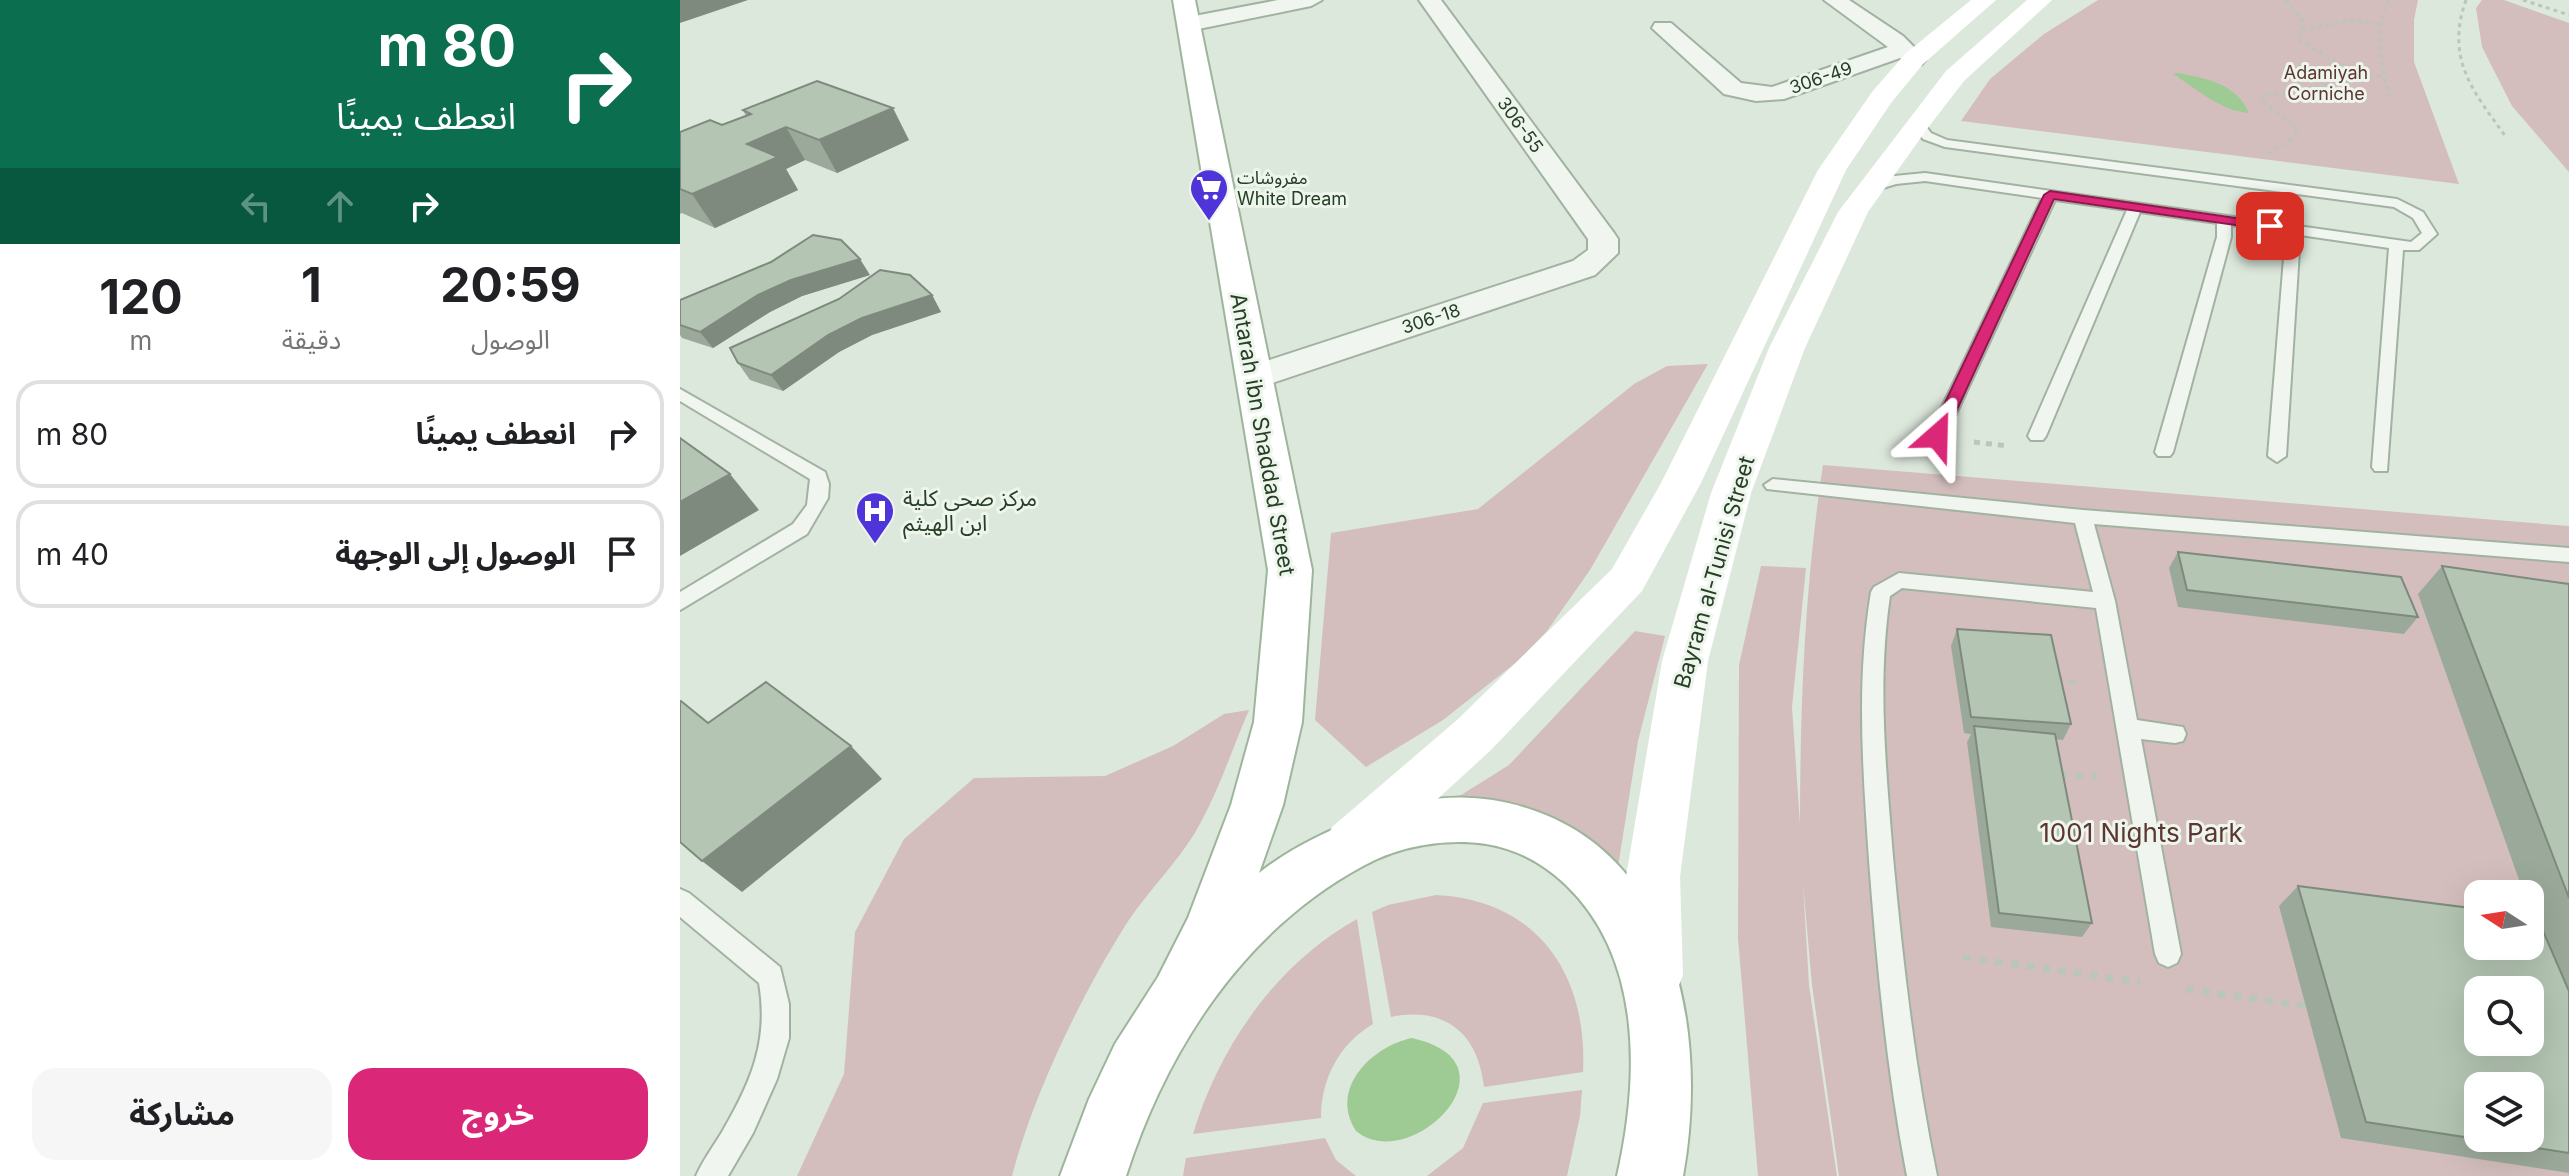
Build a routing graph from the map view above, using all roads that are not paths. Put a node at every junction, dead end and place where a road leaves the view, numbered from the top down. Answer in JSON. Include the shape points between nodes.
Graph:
{"nodes":[{"id":1,"x":1311,"y":0,"type":"edge"},
{"id":2,"x":1430,"y":0,"type":"edge"},
{"id":3,"x":1835,"y":0,"type":"edge"},
{"id":4,"x":1985,"y":0,"type":"edge"},
{"id":5,"x":2041,"y":0,"type":"edge"},
{"id":6,"x":1186,"y":12,"type":"edge"},
{"id":7,"x":1663,"y":28,"type":"dead end"},
{"id":8,"x":1908,"y":54,"type":"junction"},
{"id":9,"x":1917,"y":123,"type":"junction"},
{"id":10,"x":1870,"y":188,"type":"junction"},
{"id":11,"x":2050,"y":195,"type":"junction"},
{"id":12,"x":2135,"y":207,"type":"junction"},
{"id":13,"x":2224,"y":220,"type":"junction"},
{"id":14,"x":2293,"y":230,"type":"junction"},
{"id":15,"x":2396,"y":244,"type":"junction"},
{"id":16,"x":1603,"y":253,"type":"joint"},
{"id":17,"x":1254,"y":377,"type":"junction"},
{"id":18,"x":680,"y":394,"type":"edge"},
{"id":19,"x":1937,"y":436,"type":"dead end"},
{"id":20,"x":2037,"y":436,"type":"dead end"},
{"id":21,"x":2164,"y":452,"type":"dead end"},
{"id":22,"x":2277,"y":456,"type":"dead end"},
{"id":23,"x":2381,"y":467,"type":"dead end"},
{"id":24,"x":1773,"y":485,"type":"dead end"},
{"id":25,"x":2083,"y":517,"type":"junction"},
{"id":26,"x":2569,"y":555,"type":"edge"},
{"id":27,"x":2105,"y":601,"type":"junction"},
{"id":28,"x":680,"y":602,"type":"edge"},
{"id":29,"x":2129,"y":728,"type":"junction"},
{"id":30,"x":2175,"y":734,"type":"dead end"},
{"id":31,"x":1351,"y":844,"type":"junction"},
{"id":32,"x":680,"y":901,"type":"edge"},
{"id":33,"x":2168,"y":954,"type":"dead end"},
{"id":34,"x":1655,"y":997,"type":"junction"},
{"id":35,"x":1179,"y":998,"type":"junction"},
{"id":36,"x":1661,"y":1076,"type":"junction"},
{"id":37,"x":711,"y":1176,"type":"edge"},
{"id":38,"x":1093,"y":1176,"type":"edge"},
{"id":39,"x":1650,"y":1176,"type":"edge"},
{"id":40,"x":1681,"y":1176,"type":"edge"},
{"id":41,"x":1922,"y":1176,"type":"edge"}],
"edges":[{"from":1,"to":6,"type":"street"},
{"from":2,"to":16,"type":"street","name":"306-55","via":[[1603,239]]},
{"from":3,"to":8,"type":"street"},
{"from":4,"to":8,"type":"street"},
{"from":5,"to":9,"type":"street","name":"Bayram al-Tunisi Street","via":[[1955,76]]},
{"from":6,"to":17,"type":"street","name":"Antarah ibn Shaddad Street"},
{"from":7,"to":8,"type":"street","name":"306-49","via":[[1733,89],[1756,94],[1775,94]]},
{"from":8,"to":31,"type":"street","via":[[1832,170],[1681,483],[1627,580],[1474,735]]},
{"from":9,"to":10,"type":"street","name":"Bayram al-Tunisi Street"},
{"from":9,"to":15,"type":"lane","via":[[1927,136],[1945,143],[2397,203],[2424,219],[2430,234],[2414,247]]},
{"from":10,"to":11,"type":"lane","via":[[1925,177]]},
{"from":10,"to":34,"type":"street","name":"Bayram al-Tunisi Street","via":[[1853,212],[1787,348],[1731,493],[1685,661],[1653,877]]},
{"from":11,"to":12,"type":"lane"},
{"from":11,"to":19,"type":"lane"},
{"from":12,"to":13,"type":"lane"},
{"from":12,"to":20,"type":"lane"},
{"from":13,"to":14,"type":"lane"},
{"from":13,"to":21,"type":"lane","via":[[2224,237]]},
{"from":14,"to":15,"type":"lane"},
{"from":14,"to":22,"type":"lane"},
{"from":15,"to":23,"type":"lane"},
{"from":16,"to":17,"type":"street","name":"306-18","via":[[1584,268]]},
{"from":17,"to":35,"type":"street","name":"Antarah ibn Shaddad Street","via":[[1290,570],[1278,722],[1257,805],[1212,928]]},
{"from":18,"to":28,"type":"lane","via":[[819,476],[822,492],[800,529]]},
{"from":24,"to":25,"type":"lane"},
{"from":25,"to":26,"type":"lane"},
{"from":25,"to":27,"type":"lane"},
{"from":27,"to":29,"type":"lane"},
{"from":27,"to":41,"type":"lane","via":[[1899,580],[1881,592],[1873,755],[1887,930]]},
{"from":29,"to":30,"type":"lane"},
{"from":29,"to":33,"type":"lane"},
{"from":31,"to":34,"type":"street","via":[[1384,831],[1449,819],[1483,819],[1544,838],[1595,875],[1615,900],[1641,951]]},
{"from":31,"to":35,"type":"street","via":[[1290,881],[1261,906]]},
{"from":32,"to":37,"type":"lane","via":[[771,976],[778,1021],[763,1082]]},
{"from":34,"to":36,"type":"street"},
{"from":35,"to":38,"type":"street","via":[[1132,1075]]},
{"from":36,"to":39,"type":"street"},
{"from":36,"to":40,"type":"street"}]}
